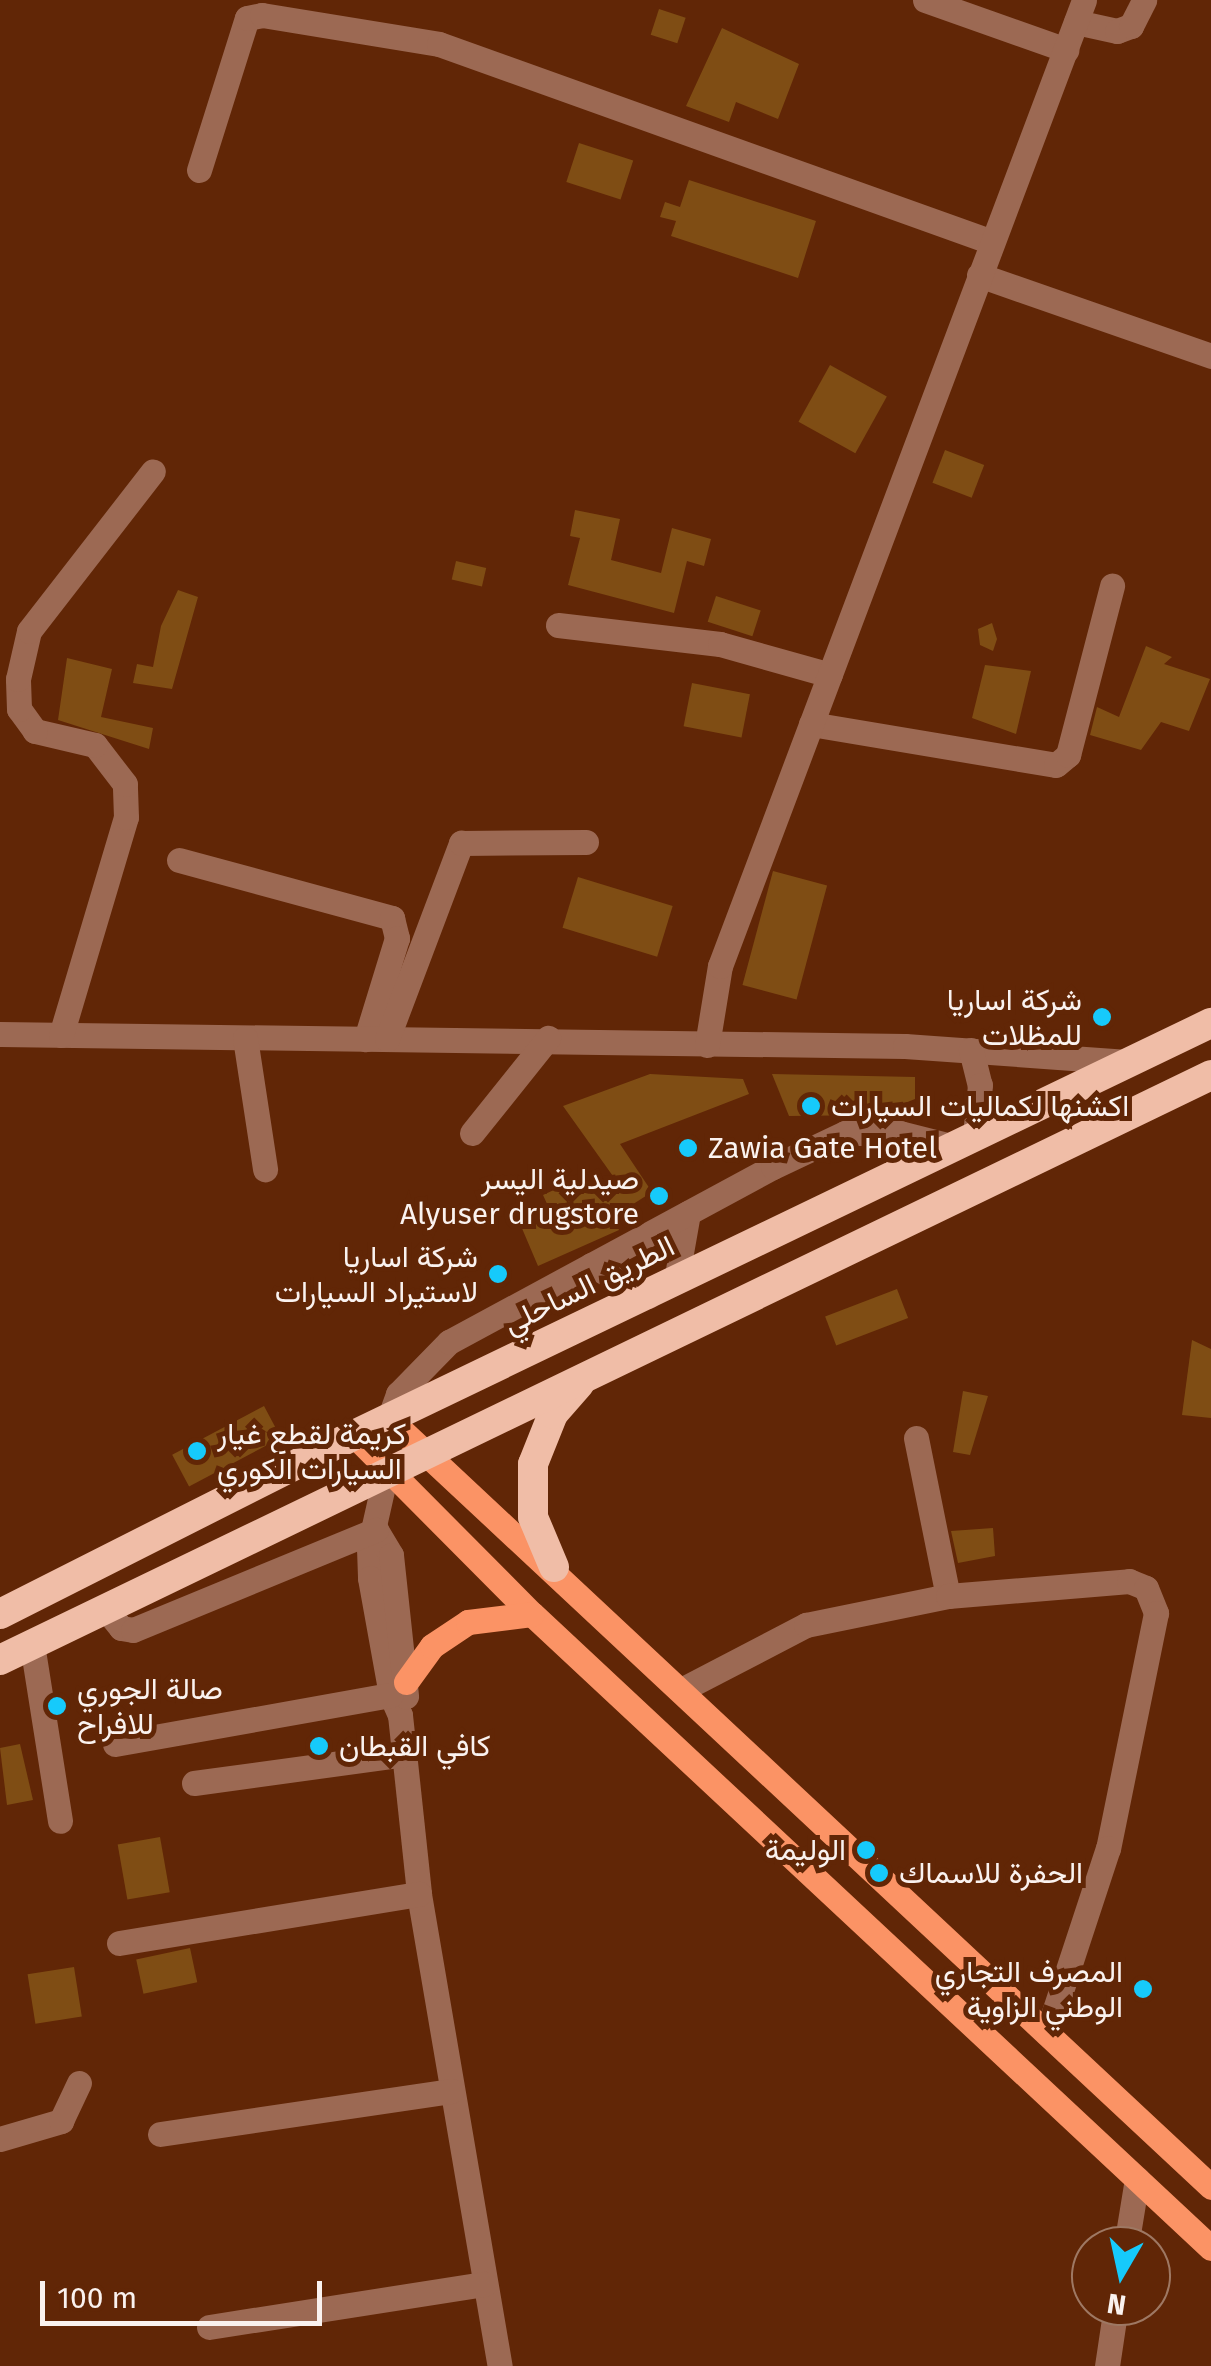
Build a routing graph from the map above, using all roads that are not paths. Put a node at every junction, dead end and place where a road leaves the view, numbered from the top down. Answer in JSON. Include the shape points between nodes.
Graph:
{"nodes":[{"id":1,"x":925,"y":0,"type":"edge"},
{"id":2,"x":1144,"y":0,"type":"edge"},
{"id":3,"x":250,"y":9,"type":"edge"},
{"id":4,"x":1080,"y":11,"type":"edge"},
{"id":5,"x":1066,"y":50,"type":"junction"},
{"id":6,"x":199,"y":170,"type":"dead end"},
{"id":7,"x":992,"y":242,"type":"junction"},
{"id":8,"x":979,"y":275,"type":"junction"},
{"id":9,"x":1211,"y":356,"type":"edge"},
{"id":10,"x":153,"y":471,"type":"dead end"},
{"id":11,"x":1112,"y":586,"type":"dead end"},
{"id":12,"x":558,"y":625,"type":"dead end"},
{"id":13,"x":830,"y":675,"type":"junction"},
{"id":14,"x":811,"y":724,"type":"junction"},
{"id":15,"x":586,"y":842,"type":"dead end"},
{"id":16,"x":179,"y":860,"type":"dead end"},
{"id":17,"x":1211,"y":1011,"type":"edge"},
{"id":18,"x":1211,"y":1023,"type":"edge"},
{"id":19,"x":0,"y":1034,"type":"edge"},
{"id":20,"x":61,"y":1035,"type":"junction"},
{"id":21,"x":245,"y":1038,"type":"junction"},
{"id":22,"x":548,"y":1038,"type":"junction"},
{"id":23,"x":376,"y":1039,"type":"junction"},
{"id":24,"x":1172,"y":1043,"type":"junction"},
{"id":25,"x":707,"y":1045,"type":"junction"},
{"id":26,"x":971,"y":1050,"type":"junction"},
{"id":27,"x":1127,"y":1062,"type":"junction"},
{"id":28,"x":1211,"y":1075,"type":"edge"},
{"id":29,"x":472,"y":1133,"type":"dead end"},
{"id":30,"x":963,"y":1141,"type":"junction"},
{"id":31,"x":265,"y":1169,"type":"dead end"},
{"id":32,"x":688,"y":1213,"type":"junction"},
{"id":33,"x":591,"y":1265,"type":"junction"},
{"id":34,"x":676,"y":1281,"type":"junction"},
{"id":35,"x":648,"y":1296,"type":"junction"},
{"id":36,"x":590,"y":1375,"type":"junction"},
{"id":37,"x":389,"y":1419,"type":"junction"},
{"id":38,"x":354,"y":1434,"type":"junction"},
{"id":39,"x":916,"y":1438,"type":"dead end"},
{"id":40,"x":426,"y":1452,"type":"junction"},
{"id":41,"x":387,"y":1468,"type":"junction"},
{"id":42,"x":376,"y":1530,"type":"junction"},
{"id":43,"x":554,"y":1567,"type":"junction"},
{"id":44,"x":948,"y":1596,"type":"junction"},
{"id":45,"x":104,"y":1607,"type":"junction"},
{"id":46,"x":0,"y":1614,"type":"edge"},
{"id":47,"x":532,"y":1614,"type":"junction"},
{"id":48,"x":32,"y":1644,"type":"junction"},
{"id":49,"x":0,"y":1660,"type":"edge"},
{"id":50,"x":681,"y":1690,"type":"junction"},
{"id":51,"x":399,"y":1698,"type":"junction"},
{"id":52,"x":115,"y":1744,"type":"dead end"},
{"id":53,"x":404,"y":1754,"type":"junction"},
{"id":54,"x":194,"y":1784,"type":"dead end"},
{"id":55,"x":60,"y":1821,"type":"dead end"},
{"id":56,"x":419,"y":1894,"type":"junction"},
{"id":57,"x":119,"y":1943,"type":"dead end"},
{"id":58,"x":1047,"y":2033,"type":"junction"},
{"id":59,"x":80,"y":2082,"type":"dead end"},
{"id":60,"x":452,"y":2090,"type":"junction"},
{"id":61,"x":160,"y":2134,"type":"dead end"},
{"id":62,"x":0,"y":2139,"type":"edge"},
{"id":63,"x":1137,"y":2179,"type":"junction"},
{"id":64,"x":1211,"y":2187,"type":"edge"},
{"id":65,"x":1129,"y":2226,"type":"edge"},
{"id":66,"x":1211,"y":2248,"type":"edge"},
{"id":67,"x":486,"y":2284,"type":"junction"},
{"id":68,"x":209,"y":2326,"type":"dead end"},
{"id":69,"x":1113,"y":2326,"type":"edge"},
{"id":70,"x":500,"y":2366,"type":"edge"},
{"id":71,"x":1107,"y":2366,"type":"edge"}],
"edges":[{"from":1,"to":5,"type":"street"},
{"from":2,"to":4,"type":"street","via":[[1131,26],[1117,30]]},
{"from":3,"to":6,"type":"street"},
{"from":3,"to":7,"type":"street","via":[[438,44]]},
{"from":4,"to":5,"type":"street"},
{"from":5,"to":7,"type":"street"},
{"from":7,"to":8,"type":"street"},
{"from":8,"to":9,"type":"street"},
{"from":8,"to":13,"type":"street"},
{"from":10,"to":20,"type":"street","via":[[29,631],[18,679],[19,709],[35,731],[94,745],[124,784],[126,817]]},
{"from":11,"to":14,"type":"street","via":[[1068,756],[1056,765]]},
{"from":12,"to":13,"type":"street","via":[[720,644]]},
{"from":13,"to":14,"type":"street"},
{"from":14,"to":25,"type":"street","via":[[720,966]]},
{"from":15,"to":23,"type":"street","via":[[461,843]]},
{"from":16,"to":23,"type":"street","via":[[392,918],[397,938]]},
{"from":17,"to":24,"type":"main road"},
{"from":18,"to":24,"type":"highway","name":"الطريق الساحلي"},
{"from":19,"to":20,"type":"street"},
{"from":20,"to":21,"type":"street"},
{"from":21,"to":23,"type":"street"},
{"from":21,"to":31,"type":"street"},
{"from":22,"to":23,"type":"street"},
{"from":22,"to":25,"type":"street"},
{"from":22,"to":29,"type":"street"},
{"from":24,"to":27,"type":"highway","name":"الطريق الساحلي"},
{"from":25,"to":26,"type":"street"},
{"from":26,"to":27,"type":"street"},
{"from":26,"to":30,"type":"street","via":[[980,1085]]},
{"from":27,"to":30,"type":"highway","name":"الطريق الساحلي"},
{"from":28,"to":36,"type":"highway"},
{"from":30,"to":32,"type":"street","via":[[844,1133]]},
{"from":30,"to":34,"type":"highway","name":"الطريق الساحلي"},
{"from":32,"to":33,"type":"street"},
{"from":32,"to":34,"type":"street"},
{"from":33,"to":35,"type":"street"},
{"from":33,"to":37,"type":"street","via":[[450,1342],[398,1394]]},
{"from":34,"to":35,"type":"highway","name":"الطريق الساحلي"},
{"from":35,"to":37,"type":"highway","name":"الطريق الساحلي"},
{"from":36,"to":40,"type":"highway"},
{"from":36,"to":43,"type":"highway","via":[[552,1414],[533,1464],[533,1518]]},
{"from":37,"to":38,"type":"highway","name":"الطريق الساحلي"},
{"from":37,"to":40,"type":"main road"},
{"from":38,"to":41,"type":"main road"},
{"from":38,"to":46,"type":"highway","name":"الطريق الساحلي"},
{"from":39,"to":44,"type":"street"},
{"from":40,"to":41,"type":"highway"},
{"from":40,"to":43,"type":"main road"},
{"from":41,"to":42,"type":"street"},
{"from":41,"to":45,"type":"highway"},
{"from":41,"to":47,"type":"main road"},
{"from":42,"to":45,"type":"street","via":[[133,1630],[121,1628]]},
{"from":42,"to":51,"type":"street","via":[[391,1555]]},
{"from":43,"to":50,"type":"main road"},
{"from":44,"to":50,"type":"street","via":[[806,1625]]},
{"from":44,"to":58,"type":"street","via":[[1129,1581],[1154,1598],[1145,1682],[1108,1848]]},
{"from":45,"to":48,"type":"highway"},
{"from":47,"to":51,"type":"main road","via":[[488,1615],[458,1627],[432,1646]]},
{"from":47,"to":63,"type":"main road"},
{"from":48,"to":49,"type":"highway"},
{"from":48,"to":55,"type":"street"},
{"from":50,"to":58,"type":"main road"},
{"from":51,"to":52,"type":"street"},
{"from":51,"to":53,"type":"street"},
{"from":53,"to":54,"type":"street"},
{"from":53,"to":56,"type":"street"},
{"from":56,"to":57,"type":"street"},
{"from":56,"to":60,"type":"street"},
{"from":58,"to":64,"type":"main road"},
{"from":59,"to":62,"type":"street","via":[[61,2121]]},
{"from":60,"to":61,"type":"street"},
{"from":60,"to":67,"type":"street"},
{"from":63,"to":65,"type":"street"},
{"from":63,"to":66,"type":"main road"},
{"from":67,"to":68,"type":"street"},
{"from":67,"to":70,"type":"street"},
{"from":69,"to":71,"type":"street"}]}
